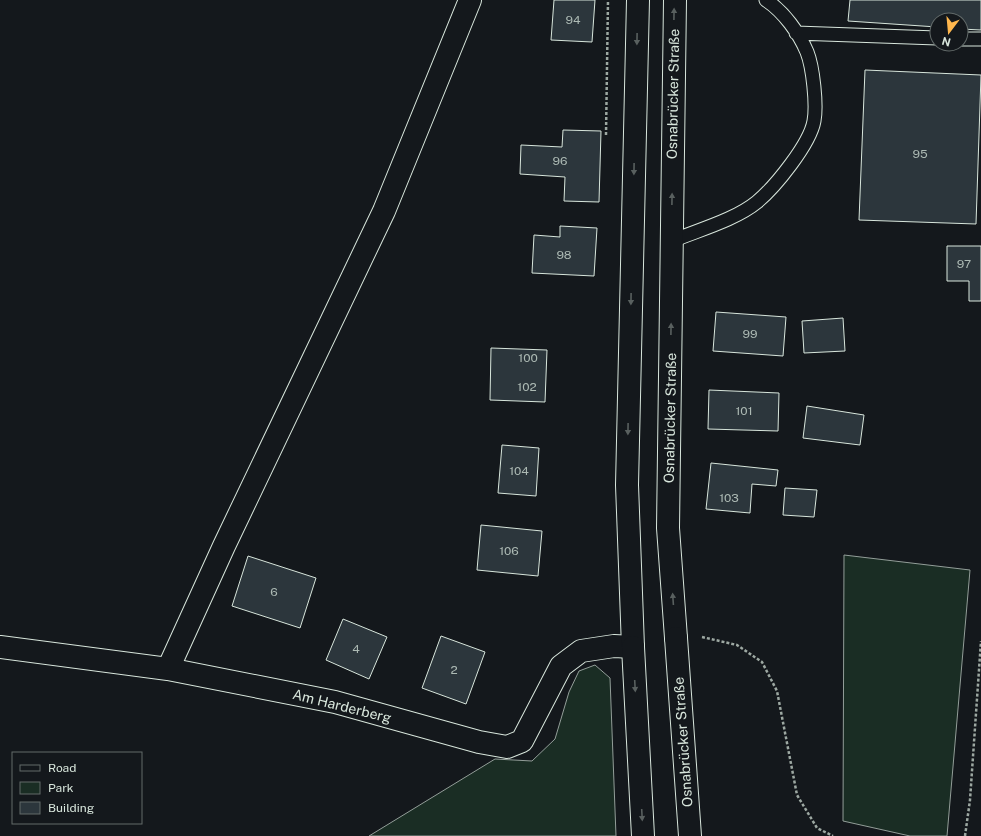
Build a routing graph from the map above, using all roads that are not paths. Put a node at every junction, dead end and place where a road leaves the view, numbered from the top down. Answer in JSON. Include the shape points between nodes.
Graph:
{"nodes":[{"id":1,"x":470,"y":0,"type":"edge"},
{"id":2,"x":638,"y":0,"type":"edge"},
{"id":3,"x":675,"y":0,"type":"edge"},
{"id":4,"x":766,"y":0,"type":"edge"},
{"id":5,"x":796,"y":33,"type":"junction"},
{"id":6,"x":929,"y":38,"type":"edge"},
{"id":7,"x":969,"y":39,"type":"edge"},
{"id":8,"x":981,"y":39,"type":"edge"},
{"id":9,"x":672,"y":241,"type":"junction"},
{"id":10,"x":0,"y":647,"type":"edge"},
{"id":11,"x":633,"y":647,"type":"junction"},
{"id":12,"x":168,"y":669,"type":"junction"},
{"id":13,"x":643,"y":836,"type":"edge"},
{"id":14,"x":690,"y":836,"type":"edge"}],
"edges":[{"from":1,"to":12,"type":"main road","via":[[384,211]]},
{"from":2,"to":11,"type":"main road","one_way":true,"via":[[627,485]]},
{"from":9,"to":3,"type":"main road","name":"Osnabrücker Straße","one_way":true},
{"from":4,"to":5,"type":"lane"},
{"from":5,"to":6,"type":"lane"},
{"from":5,"to":9,"type":"lane","via":[[807,53],[815,96],[814,122],[805,143],[757,202],[735,215]]},
{"from":7,"to":8,"type":"lane"},
{"from":14,"to":9,"type":"main road","name":"Osnabrücker Straße","one_way":true,"via":[[668,528]]},
{"from":10,"to":12,"type":"main road","name":"Am Harderberg"},
{"from":11,"to":12,"type":"main road","name":"Am Harderberg","via":[[614,646],[581,651],[561,666],[522,741],[507,747],[479,742],[335,702]]},
{"from":11,"to":13,"type":"main road","one_way":true}]}
